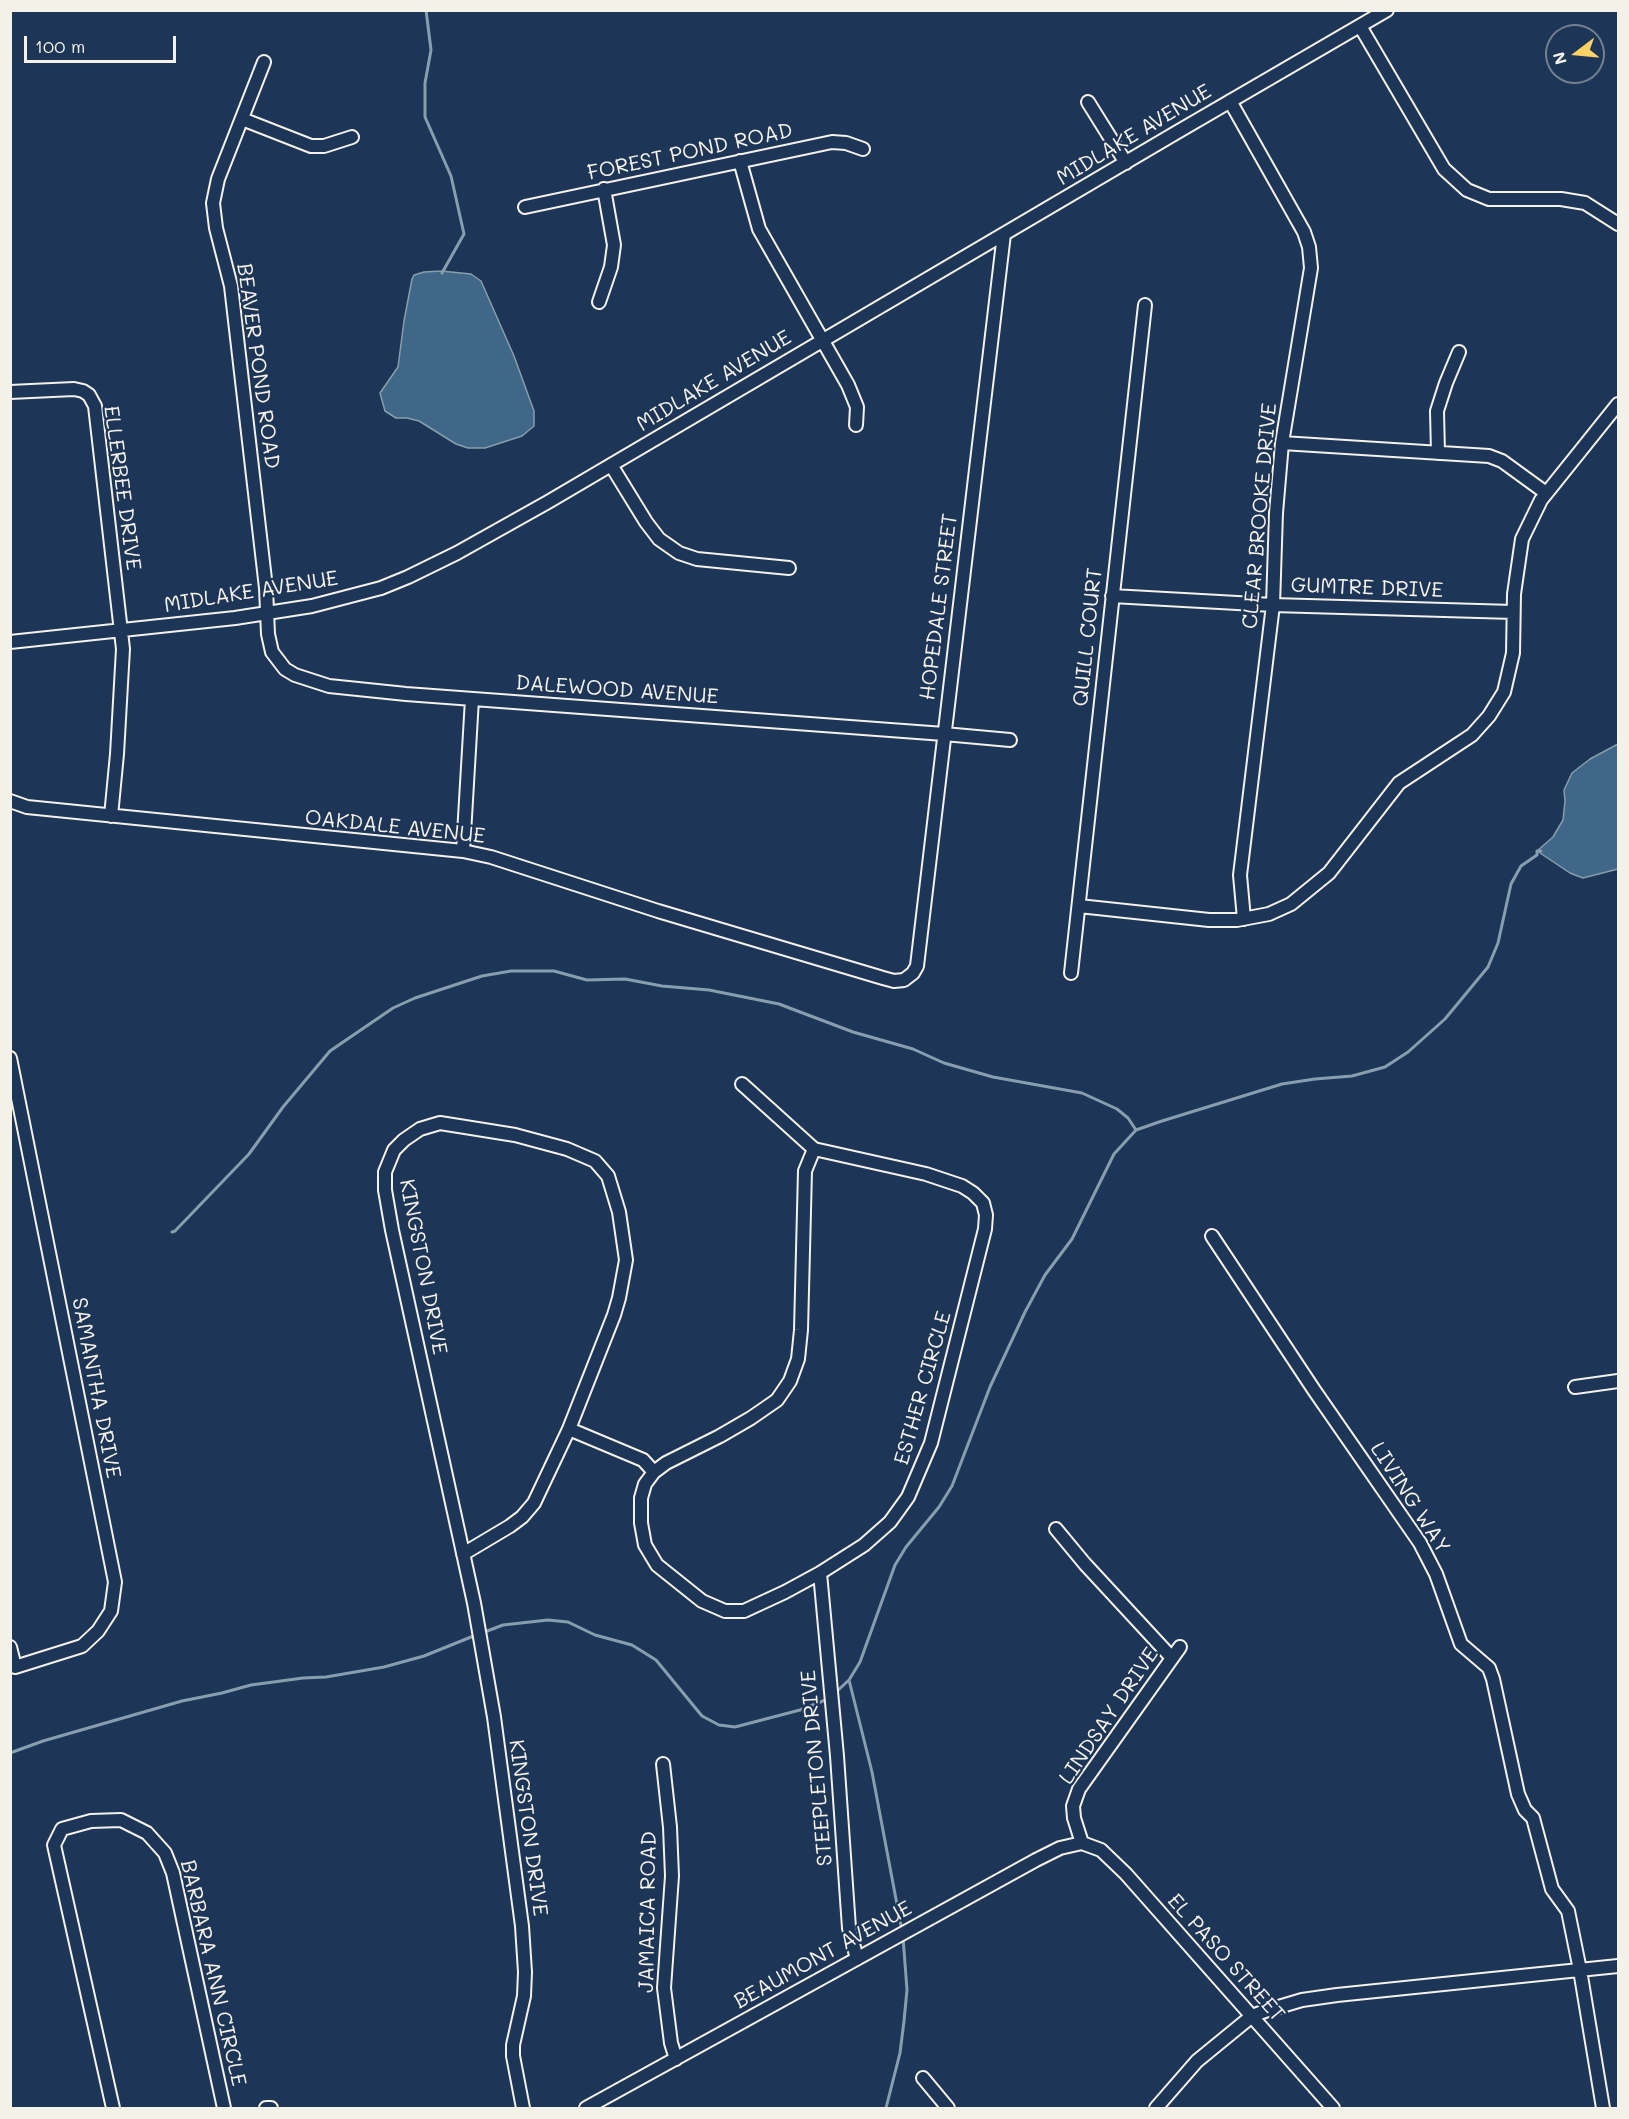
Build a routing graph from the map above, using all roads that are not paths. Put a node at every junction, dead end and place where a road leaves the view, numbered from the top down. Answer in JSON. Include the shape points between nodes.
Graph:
{"nodes":[{"id":1,"x":1387,"y":10,"type":"edge"},
{"id":2,"x":1360,"y":26,"type":"junction"},
{"id":3,"x":264,"y":62,"type":"dead end"},
{"id":4,"x":1230,"y":101,"type":"junction"},
{"id":5,"x":1088,"y":102,"type":"dead end"},
{"id":6,"x":242,"y":119,"type":"junction"},
{"id":7,"x":351,"y":137,"type":"dead end"},
{"id":8,"x":862,"y":149,"type":"dead end"},
{"id":9,"x":740,"y":161,"type":"junction"},
{"id":10,"x":1126,"y":163,"type":"junction"},
{"id":11,"x":604,"y":189,"type":"junction"},
{"id":12,"x":525,"y":207,"type":"dead end"},
{"id":13,"x":1618,"y":224,"type":"edge"},
{"id":14,"x":1004,"y":234,"type":"junction"},
{"id":15,"x":599,"y":302,"type":"dead end"},
{"id":16,"x":1144,"y":305,"type":"dead end"},
{"id":17,"x":822,"y":340,"type":"junction"},
{"id":18,"x":1459,"y":352,"type":"dead end"},
{"id":19,"x":10,"y":392,"type":"edge"},
{"id":20,"x":1618,"y":404,"type":"edge"},
{"id":21,"x":856,"y":425,"type":"dead end"},
{"id":22,"x":1282,"y":443,"type":"junction"},
{"id":23,"x":1438,"y":453,"type":"junction"},
{"id":24,"x":611,"y":465,"type":"junction"},
{"id":25,"x":1546,"y":493,"type":"junction"},
{"id":26,"x":789,"y":568,"type":"dead end"},
{"id":27,"x":1112,"y":596,"type":"junction"},
{"id":28,"x":1273,"y":605,"type":"junction"},
{"id":29,"x":1513,"y":612,"type":"junction"},
{"id":30,"x":267,"y":614,"type":"junction"},
{"id":31,"x":121,"y":629,"type":"junction"},
{"id":32,"x":10,"y":642,"type":"edge"},
{"id":33,"x":472,"y":699,"type":"junction"},
{"id":34,"x":944,"y":734,"type":"junction"},
{"id":35,"x":1010,"y":740,"type":"dead end"},
{"id":36,"x":10,"y":801,"type":"edge"},
{"id":37,"x":111,"y":816,"type":"junction"},
{"id":38,"x":463,"y":851,"type":"junction"},
{"id":39,"x":1079,"y":906,"type":"junction"},
{"id":40,"x":1244,"y":918,"type":"junction"},
{"id":41,"x":1071,"y":973,"type":"dead end"},
{"id":42,"x":903,"y":980,"type":"joint"},
{"id":43,"x":10,"y":1058,"type":"edge"},
{"id":44,"x":742,"y":1084,"type":"dead end"},
{"id":45,"x":814,"y":1149,"type":"junction"},
{"id":46,"x":1212,"y":1236,"type":"dead end"},
{"id":47,"x":1618,"y":1381,"type":"edge"},
{"id":48,"x":1575,"y":1387,"type":"dead end"},
{"id":49,"x":569,"y":1429,"type":"junction"},
{"id":50,"x":654,"y":1472,"type":"junction"},
{"id":51,"x":1056,"y":1529,"type":"dead end"},
{"id":52,"x":464,"y":1554,"type":"junction"},
{"id":53,"x":820,"y":1573,"type":"junction"},
{"id":54,"x":10,"y":1647,"type":"edge"},
{"id":55,"x":1180,"y":1647,"type":"dead end"},
{"id":56,"x":1172,"y":1658,"type":"junction"},
{"id":57,"x":663,"y":1764,"type":"dead end"},
{"id":58,"x":1082,"y":1843,"type":"junction"},
{"id":59,"x":857,"y":1959,"type":"junction"},
{"id":60,"x":1618,"y":1966,"type":"edge"},
{"id":61,"x":1580,"y":1970,"type":"junction"},
{"id":62,"x":1252,"y":2016,"type":"junction"},
{"id":63,"x":676,"y":2059,"type":"junction"},
{"id":64,"x":923,"y":2078,"type":"dead end"},
{"id":65,"x":113,"y":2109,"type":"edge"},
{"id":66,"x":224,"y":2109,"type":"edge"},
{"id":67,"x":266,"y":2109,"type":"edge"},
{"id":68,"x":271,"y":2109,"type":"edge"},
{"id":69,"x":523,"y":2109,"type":"edge"},
{"id":70,"x":586,"y":2109,"type":"edge"},
{"id":71,"x":948,"y":2109,"type":"edge"},
{"id":72,"x":1156,"y":2109,"type":"edge"},
{"id":73,"x":1333,"y":2109,"type":"edge"},
{"id":74,"x":1603,"y":2109,"type":"edge"}],
"edges":[{"from":1,"to":2,"type":"street","name":"MIDLAKE AVENUE"},
{"from":2,"to":4,"type":"street","name":"MIDLAKE AVENUE"},
{"from":2,"to":13,"type":"street","via":[[1444,170],[1467,190],[1489,199],[1585,203]]},
{"from":3,"to":6,"type":"street","name":"BEAVER POND ROAD"},
{"from":4,"to":10,"type":"street","name":"MIDLAKE AVENUE"},
{"from":4,"to":22,"type":"street","name":"CLEAR BROOKE DRIVE","via":[[1309,247],[1311,268]]},
{"from":5,"to":10,"type":"street"},
{"from":6,"to":7,"type":"street","via":[[311,146]]},
{"from":6,"to":30,"type":"street","name":"BEAVER POND ROAD","via":[[219,179],[213,218],[231,286]]},
{"from":8,"to":9,"type":"street","name":"FOREST POND ROAD","via":[[832,142]]},
{"from":9,"to":11,"type":"street","name":"FOREST POND ROAD"},
{"from":9,"to":17,"type":"street","via":[[759,229]]},
{"from":10,"to":14,"type":"street","name":"MIDLAKE AVENUE"},
{"from":11,"to":12,"type":"street","name":"FOREST POND ROAD"},
{"from":11,"to":15,"type":"street","via":[[614,245]]},
{"from":14,"to":17,"type":"street","name":"MIDLAKE AVENUE"},
{"from":14,"to":34,"type":"street","name":"HOPEDALE STREET"},
{"from":16,"to":27,"type":"street","name":"QUILL COURT"},
{"from":17,"to":21,"type":"street","via":[[854,398]]},
{"from":17,"to":24,"type":"street","name":"MIDLAKE AVENUE"},
{"from":18,"to":23,"type":"street","via":[[1437,411]]},
{"from":19,"to":31,"type":"street","name":"ELLERBEE DRIVE","via":[[83,391],[95,406]]},
{"from":20,"to":25,"type":"street"},
{"from":22,"to":23,"type":"street"},
{"from":22,"to":28,"type":"street","name":"CLEAR BROOKE DRIVE"},
{"from":23,"to":25,"type":"street","via":[[1489,456]]},
{"from":24,"to":26,"type":"street","via":[[659,539],[679,553],[697,559]]},
{"from":24,"to":30,"type":"street","name":"MIDLAKE AVENUE","via":[[467,548],[408,577],[340,600]]},
{"from":25,"to":29,"type":"street","via":[[1522,539]]},
{"from":27,"to":28,"type":"street","name":"GUMTRE DRIVE"},
{"from":27,"to":39,"type":"street","name":"QUILL COURT"},
{"from":28,"to":29,"type":"street","name":"GUMTRE DRIVE"},
{"from":28,"to":40,"type":"street","name":"CLEAR BROOKE DRIVE","via":[[1240,875]]},
{"from":29,"to":40,"type":"street","via":[[1513,653],[1504,692],[1489,716],[1472,735],[1399,783],[1329,873],[1291,904],[1269,914]]},
{"from":30,"to":31,"type":"street","name":"MIDLAKE AVENUE"},
{"from":30,"to":33,"type":"street","name":"DALEWOOD AVENUE","via":[[272,652],[295,675],[329,686]]},
{"from":31,"to":32,"type":"street","name":"MIDLAKE AVENUE"},
{"from":31,"to":37,"type":"street","via":[[123,649]]},
{"from":33,"to":34,"type":"street","name":"DALEWOOD AVENUE"},
{"from":33,"to":38,"type":"street"},
{"from":34,"to":35,"type":"street","name":"DALEWOOD AVENUE"},
{"from":34,"to":42,"type":"street","name":"HOPEDALE STREET","via":[[916,966]]},
{"from":36,"to":37,"type":"street","name":"OAKDALE AVENUE","via":[[27,807]]},
{"from":37,"to":38,"type":"street","name":"OAKDALE AVENUE"},
{"from":38,"to":42,"type":"street","name":"OAKDALE AVENUE","via":[[883,978]]},
{"from":39,"to":40,"type":"street","via":[[1209,920]]},
{"from":39,"to":41,"type":"street","name":"QUILL COURT"},
{"from":43,"to":54,"type":"street","name":"SAMANTHA DRIVE","via":[[115,1582],[111,1611],[82,1646],[15,1667]]},
{"from":44,"to":45,"type":"street","name":"ESTHER CIRCLE"},
{"from":45,"to":50,"type":"street","via":[[805,1171],[801,1330],[798,1359],[790,1381],[777,1400],[751,1418]]},
{"from":45,"to":53,"type":"street","name":"ESTHER CIRCLE","via":[[962,1186],[983,1203],[986,1215],[931,1443],[915,1484],[880,1533]]},
{"from":46,"to":61,"type":"street","name":"LIVING WAY","via":[[1420,1544],[1436,1574],[1461,1644],[1489,1668],[1518,1794],[1533,1818],[1552,1889],[1568,1911]]},
{"from":47,"to":48,"type":"street"},
{"from":49,"to":50,"type":"street","via":[[643,1460]]},
{"from":49,"to":52,"type":"street","name":"KINGSTON DRIVE","via":[[538,1495],[522,1517]]},
{"from":49,"to":52,"type":"street","name":"KINGSTON DRIVE","via":[[614,1315],[625,1271],[621,1222],[608,1176],[587,1156],[515,1135],[447,1123],[420,1129],[394,1150],[387,1164],[385,1190]]},
{"from":50,"to":53,"type":"street","name":"ESTHER CIRCLE","via":[[645,1484],[642,1498],[645,1545],[657,1565],[702,1601],[733,1613],[744,1611]]},
{"from":51,"to":56,"type":"street"},
{"from":52,"to":69,"type":"street","name":"KINGSTON DRIVE","via":[[494,1717],[522,1926],[524,1996],[513,2056]]},
{"from":53,"to":59,"type":"street","name":"STEEPLETON DRIVE","via":[[849,1928]]},
{"from":55,"to":56,"type":"street","name":"LINDSAY DRIVE"},
{"from":56,"to":58,"type":"street","name":"LINDSAY DRIVE","via":[[1079,1789],[1073,1806]]},
{"from":57,"to":63,"type":"street","name":"JAMAICA ROAD","via":[[672,1876],[664,1988]]},
{"from":58,"to":59,"type":"street","name":"BEAUMONT AVENUE","via":[[1036,1860]]},
{"from":58,"to":62,"type":"street","name":"EL PASO STREET","via":[[1101,1850],[1126,1874]]},
{"from":59,"to":63,"type":"street","name":"BEAUMONT AVENUE"},
{"from":60,"to":61,"type":"street"},
{"from":61,"to":62,"type":"street","via":[[1337,1995],[1302,2000]]},
{"from":61,"to":74,"type":"street","name":"LIVING WAY"},
{"from":62,"to":72,"type":"street","via":[[1197,2061]]},
{"from":62,"to":73,"type":"street","name":"EL PASO STREET"},
{"from":63,"to":70,"type":"street","name":"BEAUMONT AVENUE"},
{"from":64,"to":71,"type":"street"},
{"from":65,"to":66,"type":"street","name":"BARBARA ANN CIRCLE","via":[[54,1845],[62,1829],[91,1821],[121,1820],[147,1833],[165,1853],[173,1873]]},
{"from":67,"to":68,"type":"street"}]}
